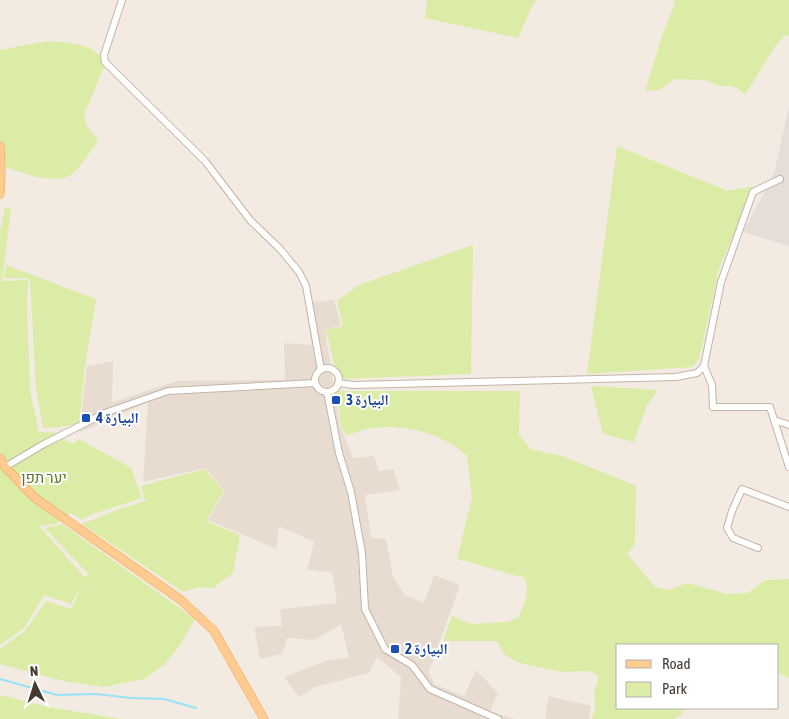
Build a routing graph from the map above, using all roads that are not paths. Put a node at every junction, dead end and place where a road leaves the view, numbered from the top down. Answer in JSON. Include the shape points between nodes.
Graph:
{"nodes":[{"id":1,"x":122,"y":0,"type":"edge"},
{"id":2,"x":0,"y":146,"type":"edge"},
{"id":3,"x":780,"y":179,"type":"dead end"},
{"id":4,"x":0,"y":194,"type":"edge"},
{"id":5,"x":704,"y":366,"type":"junction"},
{"id":6,"x":322,"y":370,"type":"junction"},
{"id":7,"x":315,"y":383,"type":"junction"},
{"id":8,"x":338,"y":383,"type":"junction"},
{"id":9,"x":327,"y":392,"type":"junction"},
{"id":10,"x":774,"y":420,"type":"junction"},
{"id":11,"x":789,"y":425,"type":"edge"},
{"id":12,"x":0,"y":458,"type":"edge"},
{"id":13,"x":5,"y":467,"type":"junction"},
{"id":14,"x":789,"y":467,"type":"edge"},
{"id":15,"x":789,"y":507,"type":"edge"},
{"id":16,"x":758,"y":548,"type":"dead end"},
{"id":17,"x":264,"y":719,"type":"edge"},
{"id":18,"x":498,"y":719,"type":"edge"}],
"edges":[{"from":1,"to":6,"type":"street","via":[[104,55],[105,62],[205,161],[250,220],[299,272],[306,286]]},
{"from":2,"to":4,"type":"main road"},
{"from":3,"to":5,"type":"street","via":[[753,192],[721,282]]},
{"from":5,"to":8,"type":"street","via":[[698,373],[676,377],[354,386]]},
{"from":5,"to":10,"type":"street","via":[[712,385],[713,407],[770,407]]},
{"from":6,"to":7,"type":"street","via":[[316,375]]},
{"from":6,"to":8,"type":"street","via":[[333,370],[338,376]]},
{"from":7,"to":9,"type":"street","via":[[319,390]]},
{"from":7,"to":13,"type":"street","via":[[168,391],[105,413]]},
{"from":8,"to":9,"type":"street","via":[[334,390]]},
{"from":9,"to":18,"type":"street","via":[[362,553],[365,609],[385,648],[412,665],[430,689]]},
{"from":10,"to":11,"type":"street"},
{"from":10,"to":14,"type":"street"},
{"from":12,"to":13,"type":"main road"},
{"from":13,"to":17,"type":"main road","via":[[35,498],[181,600],[214,631]]},
{"from":15,"to":16,"type":"street","via":[[742,490],[727,528],[733,538]]}]}
